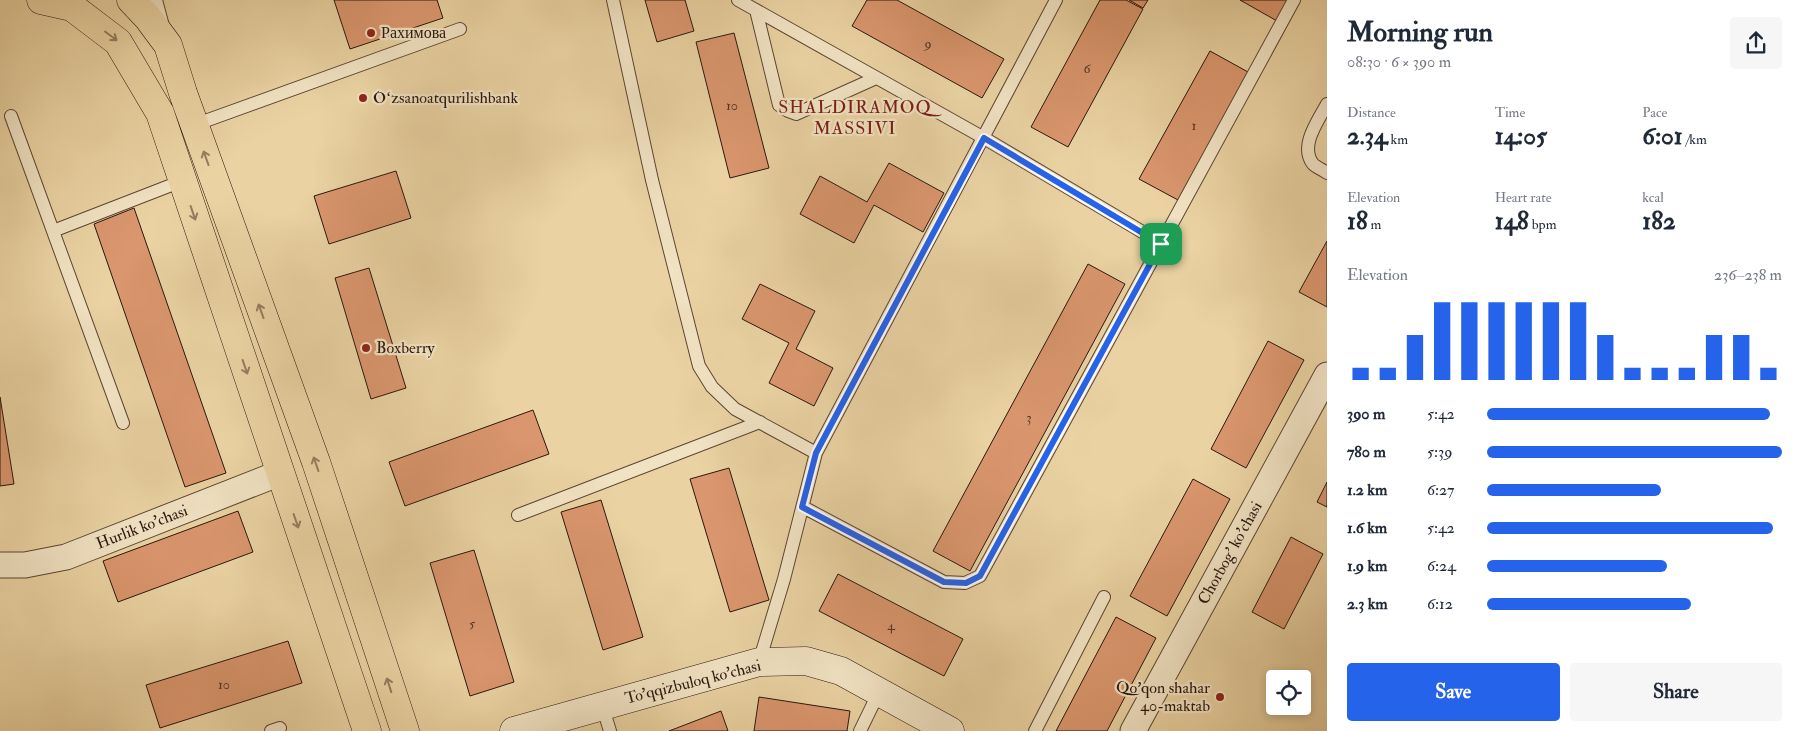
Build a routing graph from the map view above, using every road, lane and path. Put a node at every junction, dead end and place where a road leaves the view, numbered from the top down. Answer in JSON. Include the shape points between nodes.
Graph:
{"nodes":[{"id":1,"x":41,"y":0,"type":"edge"},
{"id":2,"x":131,"y":0,"type":"edge"},
{"id":3,"x":156,"y":0,"type":"edge"},
{"id":4,"x":613,"y":0,"type":"edge"},
{"id":5,"x":738,"y":0,"type":"edge"},
{"id":6,"x":1056,"y":0,"type":"edge"},
{"id":7,"x":1294,"y":0,"type":"edge"},
{"id":8,"x":756,"y":10,"type":"junction"},
{"id":9,"x":460,"y":29,"type":"dead end"},
{"id":10,"x":168,"y":45,"type":"junction"},
{"id":11,"x":876,"y":78,"type":"junction"},
{"id":12,"x":1327,"y":104,"type":"edge"},
{"id":13,"x":11,"y":116,"type":"dead end"},
{"id":14,"x":194,"y":125,"type":"junction"},
{"id":15,"x":984,"y":138,"type":"junction"},
{"id":16,"x":1327,"y":172,"type":"edge"},
{"id":17,"x":182,"y":181,"type":"junction"},
{"id":18,"x":53,"y":230,"type":"junction"},
{"id":19,"x":1161,"y":244,"type":"junction"},
{"id":20,"x":1327,"y":375,"type":"edge"},
{"id":21,"x":760,"y":422,"type":"junction"},
{"id":22,"x":123,"y":423,"type":"dead end"},
{"id":23,"x":816,"y":453,"type":"junction"},
{"id":24,"x":280,"y":474,"type":"junction"},
{"id":25,"x":802,"y":507,"type":"junction"},
{"id":26,"x":518,"y":515,"type":"dead end"},
{"id":27,"x":0,"y":565,"type":"edge"},
{"id":28,"x":1104,"y":597,"type":"dead end"},
{"id":29,"x":759,"y":662,"type":"junction"},
{"id":30,"x":879,"y":692,"type":"junction"},
{"id":31,"x":602,"y":705,"type":"junction"},
{"id":32,"x":367,"y":731,"type":"edge"},
{"id":33,"x":404,"y":731,"type":"edge"},
{"id":34,"x":514,"y":731,"type":"edge"},
{"id":35,"x":610,"y":731,"type":"edge"},
{"id":36,"x":860,"y":731,"type":"edge"},
{"id":37,"x":950,"y":731,"type":"edge"},
{"id":38,"x":1035,"y":731,"type":"edge"},
{"id":39,"x":1133,"y":731,"type":"edge"}],
"edges":[{"from":1,"to":17,"type":"main road","one_way":true,"via":[[72,6],[118,42],[160,113]]},
{"from":2,"to":10,"type":"main road"},
{"from":3,"to":10,"type":"lane"},
{"from":4,"to":21,"type":"lane","via":[[652,180],[699,366],[712,386],[735,409]]},
{"from":5,"to":8,"type":"lane"},
{"from":6,"to":15,"type":"lane"},
{"from":7,"to":19,"type":"lane"},
{"from":8,"to":11,"type":"lane"},
{"from":8,"to":11,"type":"lane","via":[[779,105],[788,111],[796,114]]},
{"from":9,"to":14,"type":"lane"},
{"from":10,"to":14,"type":"main road"},
{"from":11,"to":15,"type":"lane"},
{"from":12,"to":16,"type":"lane","via":[[1310,135],[1308,151],[1314,164]]},
{"from":13,"to":18,"type":"lane"},
{"from":33,"to":14,"type":"main road","one_way":true,"via":[[316,462]]},
{"from":15,"to":19,"type":"lane"},
{"from":15,"to":23,"type":"lane"},
{"from":17,"to":18,"type":"lane"},
{"from":17,"to":24,"type":"main road","one_way":true},
{"from":18,"to":22,"type":"lane"},
{"from":19,"to":25,"type":"lane","via":[[980,576],[966,583],[944,582]]},
{"from":20,"to":39,"type":"street","name":"Chorbog' ko'chasi"},
{"from":21,"to":23,"type":"lane"},
{"from":21,"to":26,"type":"lane"},
{"from":23,"to":25,"type":"lane"},
{"from":24,"to":27,"type":"street","name":"Hurlik ko'chasi","via":[[66,557],[25,565]]},
{"from":24,"to":32,"type":"main road","one_way":true},
{"from":25,"to":29,"type":"lane"},
{"from":28,"to":38,"type":"lane"},
{"from":29,"to":30,"type":"street","name":"To'qqizbuloq ko'chasi","via":[[806,661],[841,671]]},
{"from":29,"to":31,"type":"street","name":"To'qqizbuloq ko'chasi"},
{"from":30,"to":36,"type":"lane"},
{"from":30,"to":37,"type":"street","name":"To'qqizbuloq ko'chasi"},
{"from":31,"to":34,"type":"street","name":"To'qqizbuloq ko'chasi"},
{"from":31,"to":35,"type":"lane"}]}
